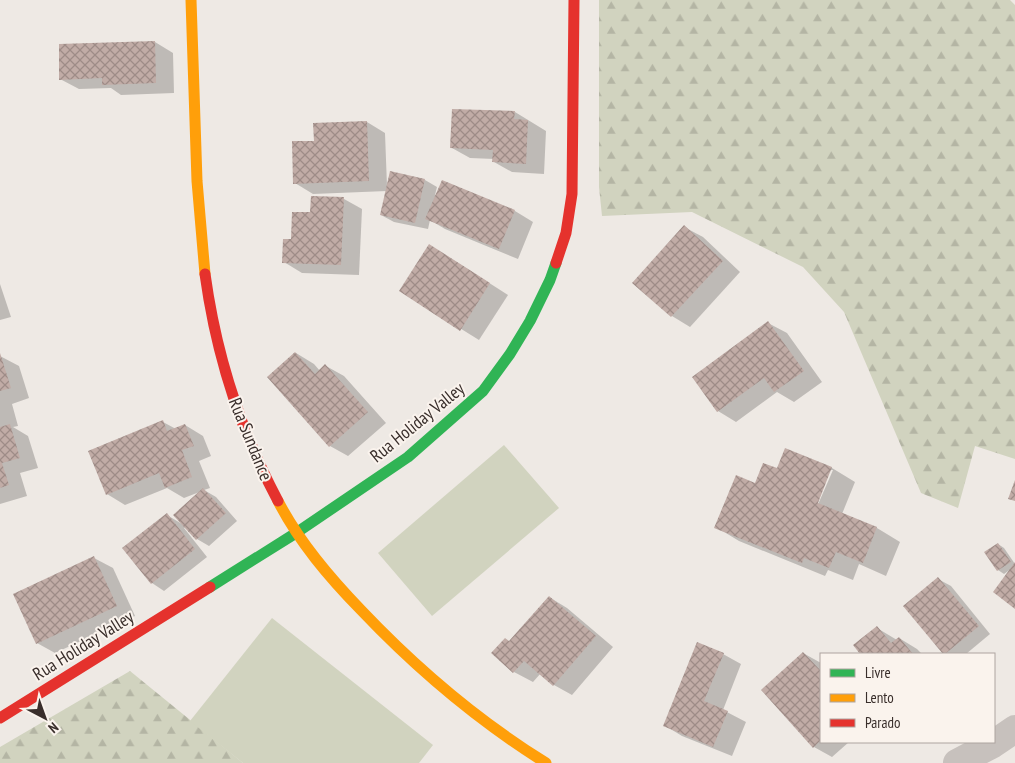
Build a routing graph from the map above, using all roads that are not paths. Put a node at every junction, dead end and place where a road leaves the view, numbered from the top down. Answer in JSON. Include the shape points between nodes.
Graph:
{"nodes":[{"id":1,"x":191,"y":0,"type":"edge"},
{"id":2,"x":574,"y":0,"type":"edge"},
{"id":3,"x":296,"y":533,"type":"junction"},
{"id":4,"x":0,"y":718,"type":"edge"},
{"id":5,"x":1015,"y":730,"type":"edge"},
{"id":6,"x":995,"y":743,"type":"edge"},
{"id":7,"x":995,"y":743,"type":"edge"},
{"id":8,"x":546,"y":763,"type":"edge"},
{"id":9,"x":957,"y":763,"type":"edge"}],
"edges":[{"from":1,"to":3,"type":"street","name":"Rua Sundance","via":[[198,194],[212,320],[250,445]]},
{"from":2,"to":3,"type":"street","name":"Rua Holiday Valley","via":[[572,194],[566,234],[550,280],[530,321],[483,391],[449,422],[408,457]]},
{"from":3,"to":4,"type":"street","name":"Rua Holiday Valley"},
{"from":3,"to":8,"type":"street","name":"Rua Sundance","via":[[343,592],[423,673],[484,723]]},
{"from":5,"to":6,"type":"street"},
{"from":7,"to":9,"type":"street"}]}
